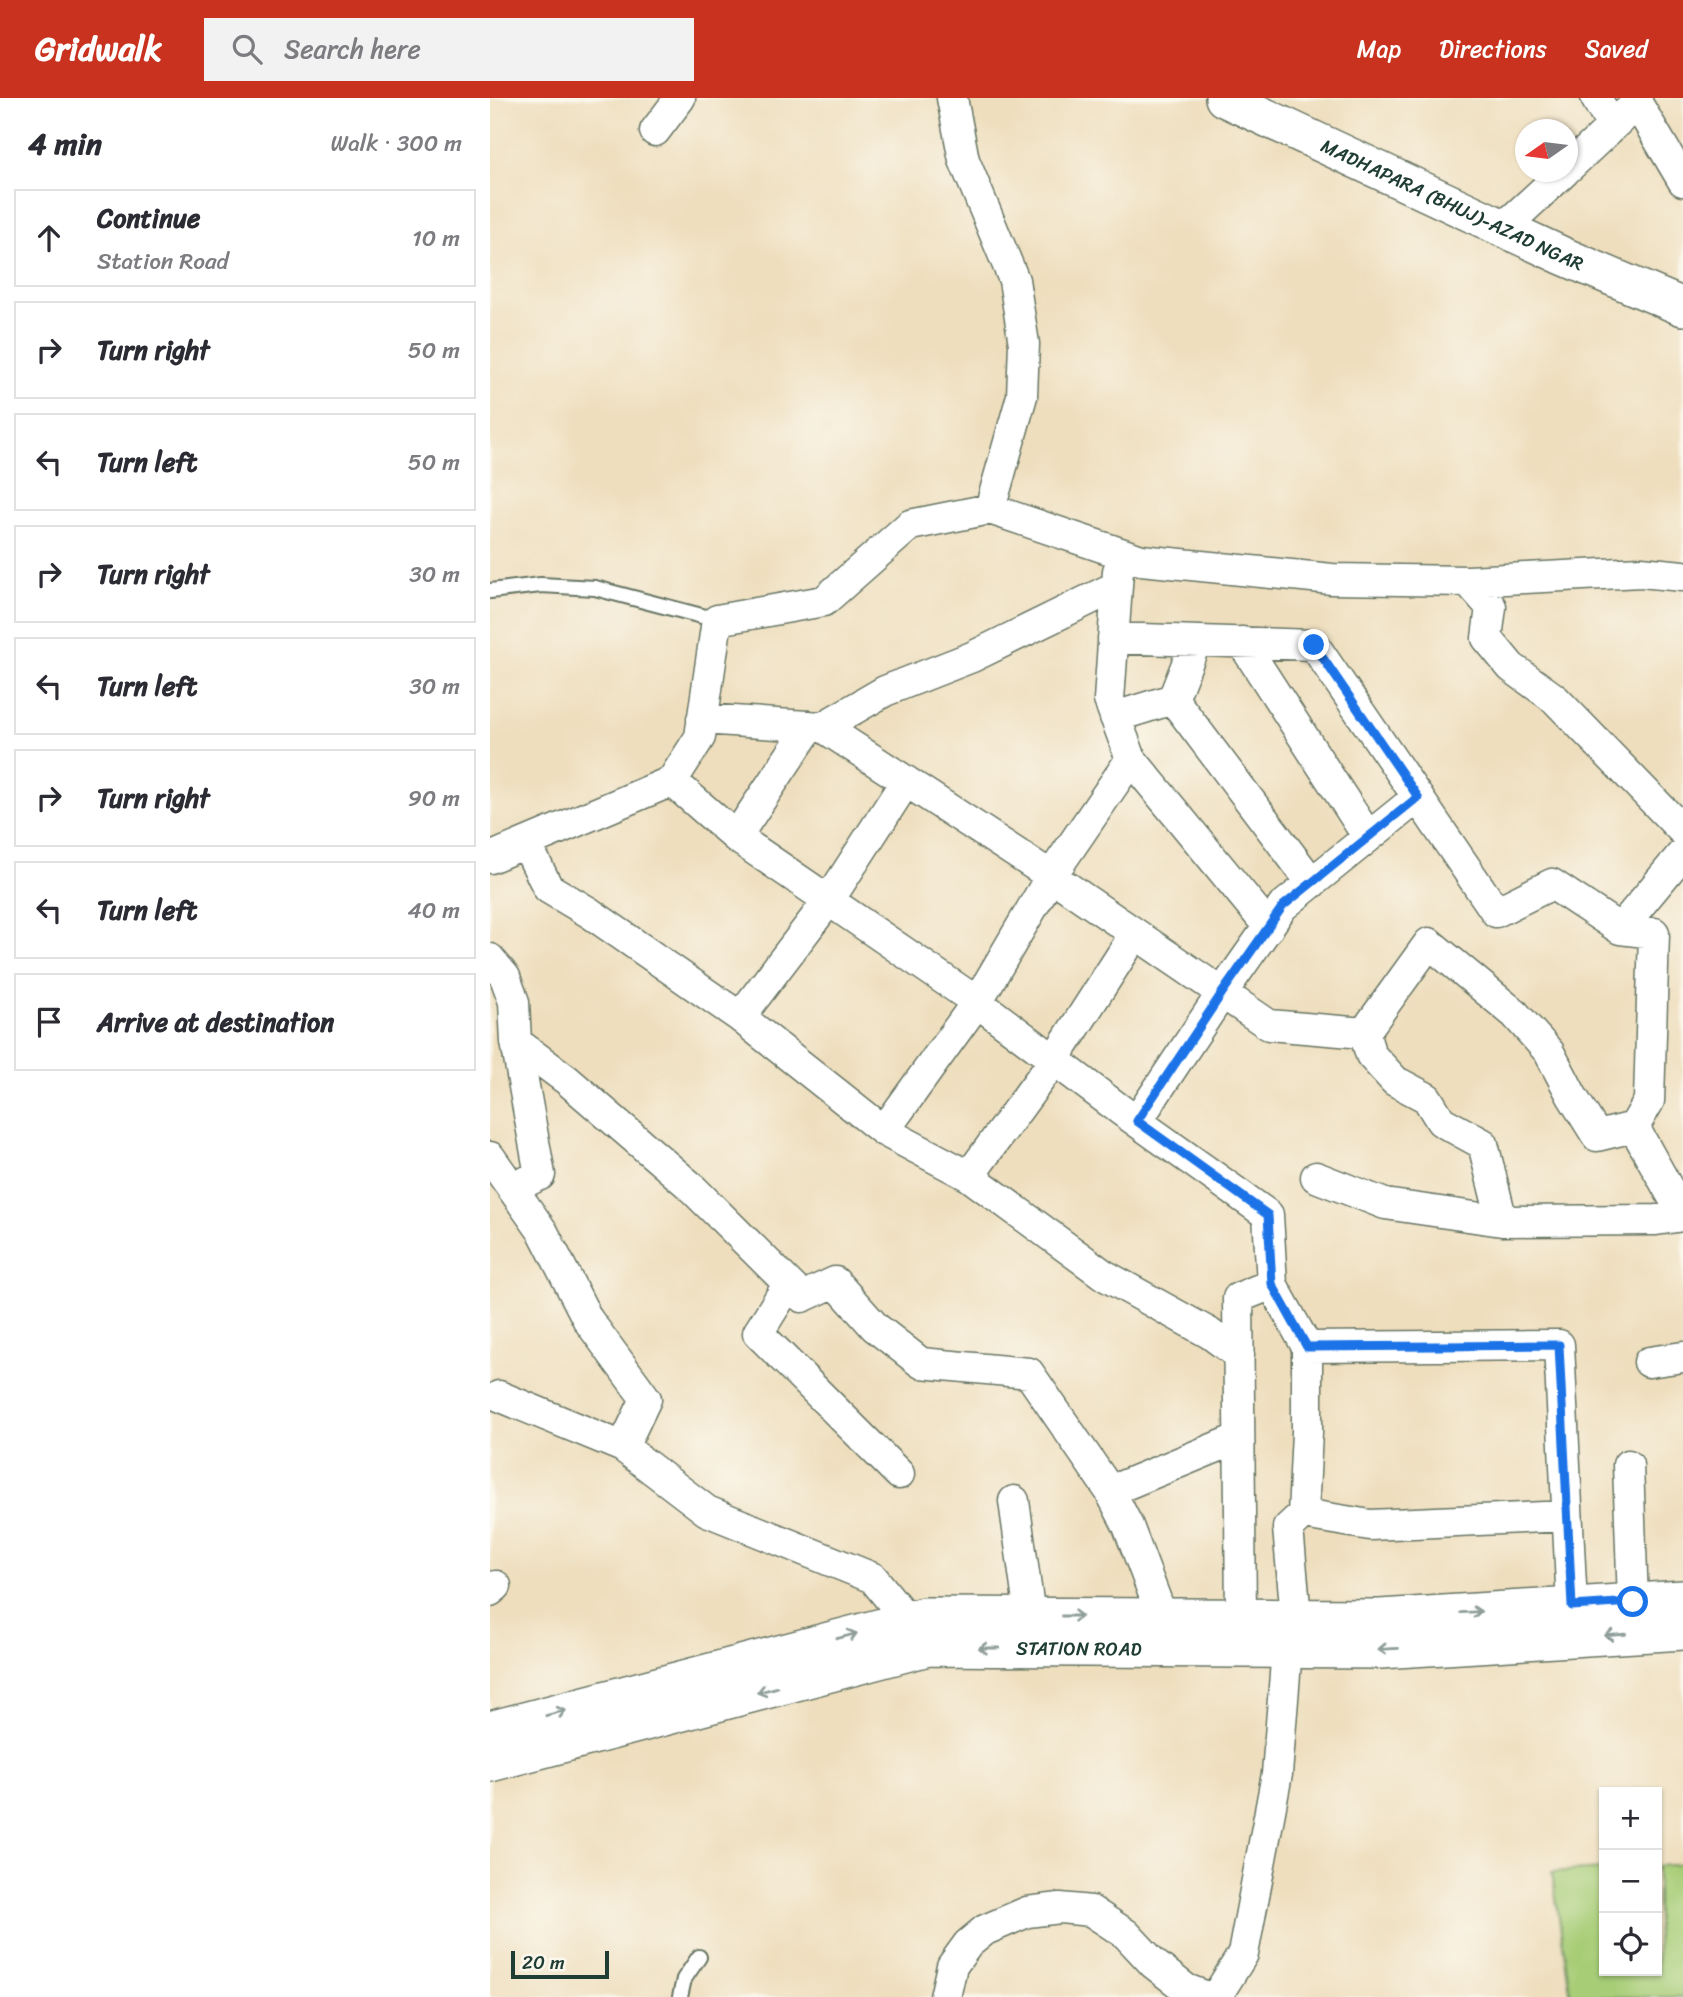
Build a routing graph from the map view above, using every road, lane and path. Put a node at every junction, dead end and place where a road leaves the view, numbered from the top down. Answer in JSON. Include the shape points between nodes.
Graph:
{"nodes":[{"id":1,"x":680,"y":98,"type":"edge"},
{"id":2,"x":952,"y":98,"type":"edge"},
{"id":3,"x":1224,"y":98,"type":"edge"},
{"id":4,"x":1596,"y":98,"type":"edge"},
{"id":5,"x":1637,"y":101,"type":"edge"},
{"id":6,"x":1612,"y":126,"type":"junction"},
{"id":7,"x":655,"y":131,"type":"dead end"},
{"id":8,"x":1578,"y":158,"type":"edge"},
{"id":9,"x":1683,"y":181,"type":"edge"},
{"id":10,"x":1552,"y":182,"type":"edge"},
{"id":11,"x":1503,"y":228,"type":"junction"},
{"id":12,"x":1683,"y":307,"type":"edge"},
{"id":13,"x":990,"y":509,"type":"junction"},
{"id":14,"x":1119,"y":552,"type":"junction"},
{"id":15,"x":1683,"y":576,"type":"edge"},
{"id":16,"x":1468,"y":581,"type":"junction"},
{"id":17,"x":1117,"y":586,"type":"junction"},
{"id":18,"x":490,"y":591,"type":"edge"},
{"id":19,"x":717,"y":621,"type":"junction"},
{"id":20,"x":1113,"y":638,"type":"junction"},
{"id":21,"x":1196,"y":641,"type":"junction"},
{"id":22,"x":1242,"y":642,"type":"junction"},
{"id":23,"x":1173,"y":699,"type":"junction"},
{"id":24,"x":1115,"y":717,"type":"junction"},
{"id":25,"x":702,"y":719,"type":"junction"},
{"id":26,"x":817,"y":726,"type":"junction"},
{"id":27,"x":1131,"y":758,"type":"junction"},
{"id":28,"x":672,"y":781,"type":"junction"},
{"id":29,"x":906,"y":781,"type":"junction"},
{"id":30,"x":1418,"y":797,"type":"junction"},
{"id":31,"x":1683,"y":831,"type":"edge"},
{"id":32,"x":736,"y":837,"type":"junction"},
{"id":33,"x":1368,"y":837,"type":"junction"},
{"id":34,"x":526,"y":843,"type":"junction"},
{"id":35,"x":1683,"y":853,"type":"edge"},
{"id":36,"x":490,"y":858,"type":"edge"},
{"id":37,"x":1051,"y":876,"type":"junction"},
{"id":38,"x":1312,"y":883,"type":"junction"},
{"id":39,"x":828,"y":900,"type":"junction"},
{"id":40,"x":1269,"y":927,"type":"junction"},
{"id":41,"x":1620,"y":929,"type":"junction"},
{"id":42,"x":1135,"y":934,"type":"junction"},
{"id":43,"x":490,"y":960,"type":"edge"},
{"id":44,"x":1222,"y":993,"type":"junction"},
{"id":45,"x":977,"y":1003,"type":"junction"},
{"id":46,"x":740,"y":1017,"type":"junction"},
{"id":47,"x":1364,"y":1033,"type":"junction"},
{"id":48,"x":516,"y":1042,"type":"junction"},
{"id":49,"x":1054,"y":1060,"type":"junction"},
{"id":50,"x":1137,"y":1121,"type":"junction"},
{"id":51,"x":1634,"y":1127,"type":"junction"},
{"id":52,"x":884,"y":1131,"type":"junction"},
{"id":53,"x":490,"y":1157,"type":"edge"},
{"id":54,"x":969,"y":1176,"type":"junction"},
{"id":55,"x":1316,"y":1177,"type":"dead end"},
{"id":56,"x":513,"y":1188,"type":"junction"},
{"id":57,"x":1683,"y":1215,"type":"edge"},
{"id":58,"x":1502,"y":1222,"type":"junction"},
{"id":59,"x":788,"y":1284,"type":"junction"},
{"id":60,"x":1272,"y":1284,"type":"junction"},
{"id":61,"x":1307,"y":1347,"type":"junction"},
{"id":62,"x":1239,"y":1355,"type":"junction"},
{"id":63,"x":1683,"y":1357,"type":"edge"},
{"id":64,"x":1649,"y":1362,"type":"dead end"},
{"id":65,"x":499,"y":1396,"type":"dead end"},
{"id":66,"x":1239,"y":1438,"type":"junction"},
{"id":67,"x":623,"y":1447,"type":"junction"},
{"id":68,"x":1628,"y":1465,"type":"dead end"},
{"id":69,"x":899,"y":1474,"type":"dead end"},
{"id":70,"x":1110,"y":1491,"type":"junction"},
{"id":71,"x":1014,"y":1501,"type":"dead end"},
{"id":72,"x":1303,"y":1514,"type":"junction"},
{"id":73,"x":1567,"y":1516,"type":"junction"},
{"id":74,"x":1683,"y":1599,"type":"edge"},
{"id":75,"x":1633,"y":1602,"type":"junction"},
{"id":76,"x":1572,"y":1606,"type":"junction"},
{"id":77,"x":1030,"y":1616,"type":"junction"},
{"id":78,"x":1162,"y":1616,"type":"junction"},
{"id":79,"x":1241,"y":1617,"type":"junction"},
{"id":80,"x":907,"y":1620,"type":"junction"},
{"id":81,"x":1683,"y":1631,"type":"edge"},
{"id":82,"x":1291,"y":1633,"type":"junction"},
{"id":83,"x":490,"y":1730,"type":"edge"},
{"id":84,"x":490,"y":1763,"type":"edge"},
{"id":85,"x":699,"y":1957,"type":"dead end"},
{"id":86,"x":680,"y":1997,"type":"edge"},
{"id":87,"x":945,"y":1997,"type":"edge"},
{"id":88,"x":1207,"y":1997,"type":"edge"},
{"id":89,"x":1216,"y":1997,"type":"edge"}],
"edges":[{"from":1,"to":7,"type":"street"},
{"from":2,"to":13,"type":"street","via":[[964,160],[1014,280],[1024,344],[1022,396]]},
{"from":3,"to":11,"type":"street","name":"MADHAPARA (BHUJ)-AZAD NGAR"},
{"from":4,"to":6,"type":"street"},
{"from":5,"to":6,"type":"street"},
{"from":5,"to":9,"type":"street"},
{"from":6,"to":8,"type":"street"},
{"from":10,"to":11,"type":"street"},
{"from":11,"to":12,"type":"street","name":"MADHAPARA (BHUJ)-AZAD NGAR"},
{"from":13,"to":14,"type":"street"},
{"from":13,"to":19,"type":"street","via":[[910,525],[824,601]]},
{"from":14,"to":16,"type":"street","via":[[1141,559],[1332,579]]},
{"from":14,"to":17,"type":"street"},
{"from":15,"to":16,"type":"street","via":[[1641,572]]},
{"from":16,"to":31,"type":"street","via":[[1491,607],[1488,638],[1511,667],[1555,699]]},
{"from":17,"to":20,"type":"street"},
{"from":17,"to":26,"type":"street"},
{"from":18,"to":19,"type":"lane","via":[[541,585],[596,587]]},
{"from":19,"to":25,"type":"street"},
{"from":20,"to":21,"type":"street"},
{"from":20,"to":24,"type":"street","via":[[1109,700]]},
{"from":21,"to":22,"type":"street"},
{"from":21,"to":23,"type":"street"},
{"from":22,"to":30,"type":"street","via":[[1314,645]]},
{"from":22,"to":33,"type":"street"},
{"from":23,"to":24,"type":"street"},
{"from":23,"to":38,"type":"street"},
{"from":24,"to":27,"type":"street"},
{"from":25,"to":26,"type":"street"},
{"from":25,"to":28,"type":"street","via":[[700,737]]},
{"from":26,"to":29,"type":"street"},
{"from":26,"to":32,"type":"street"},
{"from":27,"to":37,"type":"street"},
{"from":27,"to":40,"type":"street"},
{"from":28,"to":32,"type":"street"},
{"from":28,"to":34,"type":"street"},
{"from":29,"to":37,"type":"street"},
{"from":29,"to":39,"type":"street"},
{"from":30,"to":33,"type":"street"},
{"from":30,"to":41,"type":"street","via":[[1496,912],[1552,884]]},
{"from":32,"to":39,"type":"street"},
{"from":33,"to":38,"type":"street"},
{"from":34,"to":36,"type":"street"},
{"from":34,"to":46,"type":"street","via":[[548,888]]},
{"from":35,"to":41,"type":"street"},
{"from":37,"to":42,"type":"street"},
{"from":37,"to":45,"type":"street"},
{"from":38,"to":40,"type":"street","via":[[1283,906]]},
{"from":39,"to":45,"type":"street"},
{"from":39,"to":46,"type":"street"},
{"from":40,"to":44,"type":"street"},
{"from":41,"to":51,"type":"street","via":[[1654,933],[1649,1101]]},
{"from":42,"to":44,"type":"street"},
{"from":42,"to":49,"type":"street"},
{"from":43,"to":48,"type":"street","via":[[505,977],[514,1002]]},
{"from":44,"to":47,"type":"street","via":[[1269,1025]]},
{"from":44,"to":50,"type":"street"},
{"from":45,"to":49,"type":"street"},
{"from":45,"to":52,"type":"street"},
{"from":46,"to":52,"type":"street"},
{"from":47,"to":51,"type":"street","via":[[1429,943],[1515,1014],[1549,1052],[1597,1136]]},
{"from":47,"to":58,"type":"street","via":[[1371,1055],[1395,1081],[1427,1098],[1441,1121],[1483,1144]]},
{"from":48,"to":56,"type":"street","via":[[540,1175]]},
{"from":48,"to":59,"type":"street","via":[[689,1185]]},
{"from":49,"to":50,"type":"street"},
{"from":49,"to":54,"type":"street"},
{"from":50,"to":60,"type":"street","via":[[1268,1215]]},
{"from":51,"to":57,"type":"street"},
{"from":52,"to":54,"type":"street"},
{"from":53,"to":56,"type":"street"},
{"from":54,"to":62,"type":"street","via":[[1104,1275],[1209,1333]]},
{"from":55,"to":58,"type":"street","via":[[1385,1204]]},
{"from":56,"to":67,"type":"street","via":[[543,1232],[588,1320],[646,1399]]},
{"from":57,"to":58,"type":"street","via":[[1656,1220]]},
{"from":59,"to":69,"type":"street","via":[[758,1333]]},
{"from":59,"to":70,"type":"street","via":[[802,1297],[835,1282],[875,1327],[921,1363],[1029,1373]]},
{"from":60,"to":61,"type":"street"},
{"from":60,"to":62,"type":"street","via":[[1238,1298]]},
{"from":61,"to":72,"type":"street"},
{"from":61,"to":73,"type":"street","via":[[1559,1345]]},
{"from":62,"to":66,"type":"street"},
{"from":63,"to":64,"type":"street"},
{"from":65,"to":67,"type":"street"},
{"from":66,"to":70,"type":"street"},
{"from":66,"to":79,"type":"street"},
{"from":67,"to":80,"type":"street","via":[[707,1511],[873,1578]]},
{"from":68,"to":75,"type":"street"},
{"from":70,"to":78,"type":"street"},
{"from":71,"to":77,"type":"street"},
{"from":72,"to":73,"type":"street","via":[[1370,1525]]},
{"from":72,"to":82,"type":"street","via":[[1288,1528]]},
{"from":73,"to":76,"type":"street"},
{"from":74,"to":75,"type":"street","name":"STATION ROAD"},
{"from":75,"to":76,"type":"street","name":"STATION ROAD"},
{"from":82,"to":76,"type":"street","name":"STATION ROAD","one_way":true,"via":[[1380,1618]]},
{"from":77,"to":78,"type":"street","name":"STATION ROAD","one_way":true},
{"from":77,"to":80,"type":"street","name":"STATION ROAD"},
{"from":78,"to":79,"type":"street","name":"STATION ROAD"},
{"from":79,"to":82,"type":"street","name":"STATION ROAD"},
{"from":83,"to":80,"type":"street","name":"STATION ROAD","one_way":true},
{"from":81,"to":82,"type":"street","name":"STATION ROAD","one_way":true,"via":[[1380,1650]]},
{"from":82,"to":84,"type":"street","name":"STATION ROAD","one_way":true,"via":[[928,1647]]},
{"from":82,"to":89,"type":"street","via":[[1277,1774],[1243,1954]]},
{"from":85,"to":86,"type":"lane","via":[[684,1979]]},
{"from":87,"to":88,"type":"street","via":[[952,1966],[985,1930],[1027,1912],[1060,1908],[1091,1911],[1126,1934],[1186,1989]]}]}
